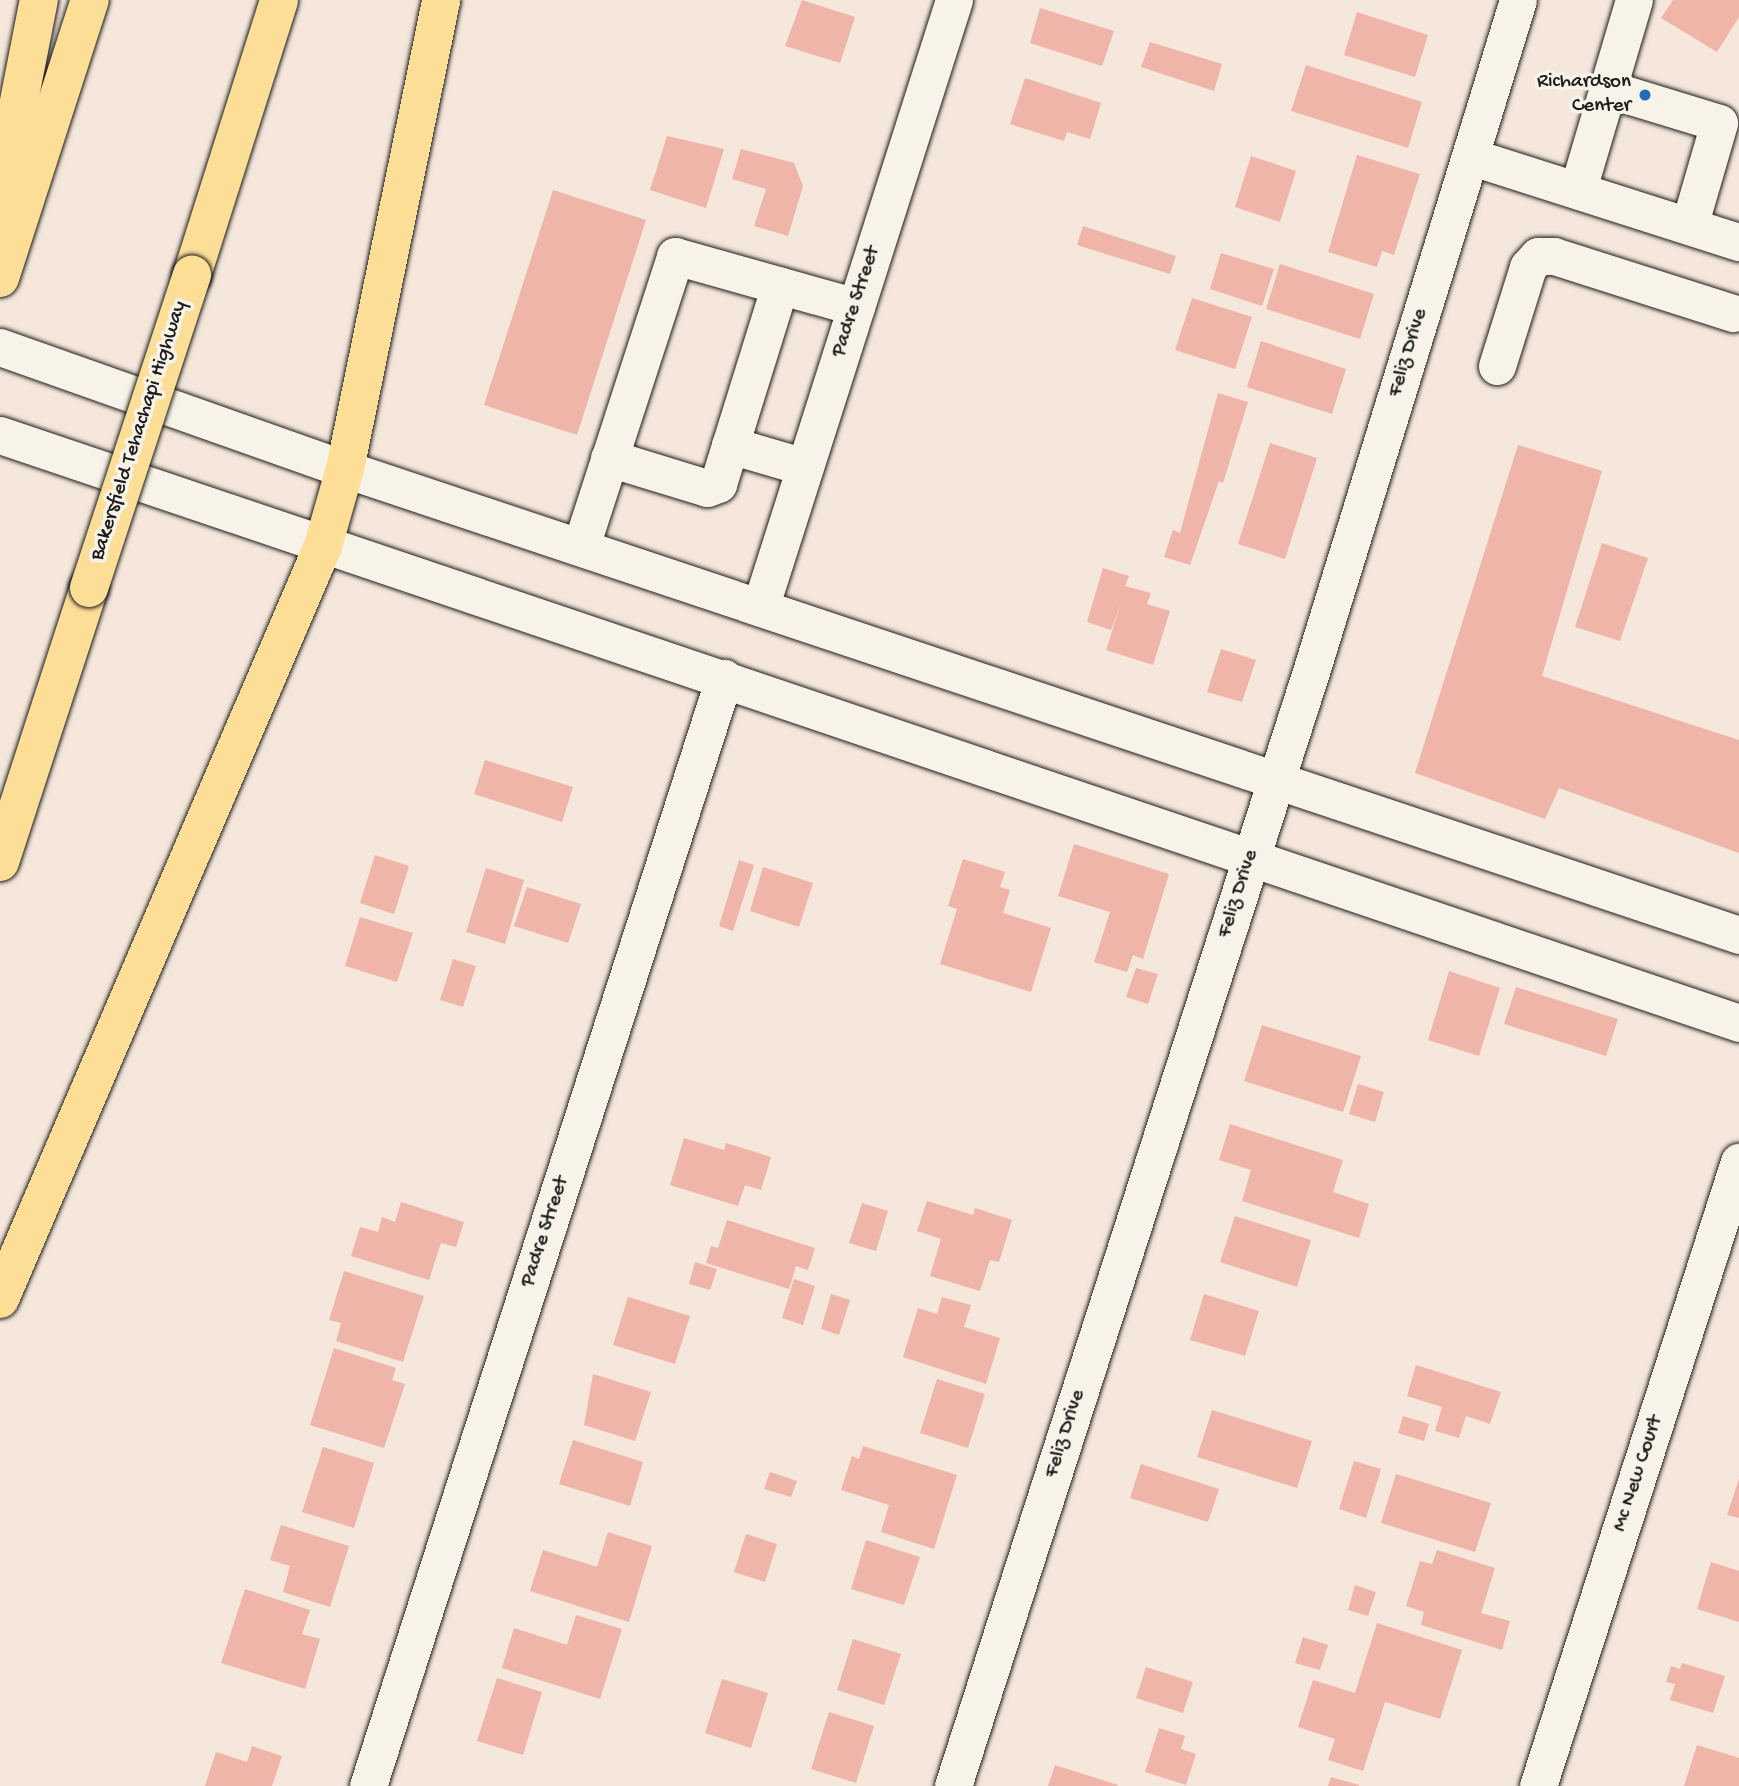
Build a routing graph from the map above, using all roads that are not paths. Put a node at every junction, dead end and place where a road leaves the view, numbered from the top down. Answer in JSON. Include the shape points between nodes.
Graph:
{"nodes":[{"id":1,"x":40,"y":0,"type":"edge"},
{"id":2,"x":90,"y":0,"type":"edge"},
{"id":3,"x":279,"y":0,"type":"edge"},
{"id":4,"x":441,"y":0,"type":"edge"},
{"id":5,"x":954,"y":0,"type":"edge"},
{"id":6,"x":1518,"y":0,"type":"edge"},
{"id":7,"x":1634,"y":0,"type":"edge"},
{"id":8,"x":1608,"y":89,"type":"junction"},
{"id":9,"x":1472,"y":157,"type":"junction"},
{"id":10,"x":1578,"y":189,"type":"junction"},
{"id":11,"x":8,"y":199,"type":"edge"},
{"id":12,"x":1689,"y":226,"type":"junction"},
{"id":13,"x":1739,"y":242,"type":"edge"},
{"id":14,"x":0,"y":278,"type":"edge"},
{"id":15,"x":780,"y":285,"type":"junction"},
{"id":16,"x":856,"y":307,"type":"junction"},
{"id":17,"x":1733,"y":313,"type":"dead end"},
{"id":18,"x":0,"y":347,"type":"edge"},
{"id":19,"x":1497,"y":366,"type":"dead end"},
{"id":20,"x":0,"y":435,"type":"edge"},
{"id":21,"x":730,"y":445,"type":"junction"},
{"id":22,"x":609,"y":458,"type":"junction"},
{"id":23,"x":805,"y":467,"type":"junction"},
{"id":24,"x":345,"y":469,"type":"junction"},
{"id":25,"x":323,"y":546,"type":"junction"},
{"id":26,"x":581,"y":546,"type":"junction"},
{"id":27,"x":761,"y":605,"type":"junction"},
{"id":28,"x":724,"y":678,"type":"junction"},
{"id":29,"x":1276,"y":779,"type":"junction"},
{"id":30,"x":1251,"y":857,"type":"junction"},
{"id":31,"x":0,"y":862,"type":"edge"},
{"id":32,"x":1739,"y":935,"type":"edge"},
{"id":33,"x":1739,"y":1023,"type":"edge"},
{"id":34,"x":1739,"y":1162,"type":"edge"},
{"id":35,"x":0,"y":1299,"type":"edge"},
{"id":36,"x":368,"y":1786,"type":"edge"},
{"id":37,"x":953,"y":1786,"type":"edge"},
{"id":38,"x":1538,"y":1786,"type":"edge"}],
"edges":[{"from":1,"to":11,"type":"highway"},
{"from":2,"to":11,"type":"highway"},
{"from":3,"to":31,"type":"highway","name":"Bakersfield Tehachapi Highway","bridge":true},
{"from":4,"to":24,"type":"highway"},
{"from":5,"to":16,"type":"street","name":"Padre Street"},
{"from":6,"to":9,"type":"street","name":"Feliz Drive"},
{"from":7,"to":8,"type":"street"},
{"from":8,"to":10,"type":"street"},
{"from":8,"to":12,"type":"street","via":[[1719,123]]},
{"from":9,"to":10,"type":"street"},
{"from":9,"to":29,"type":"street","name":"Feliz Drive"},
{"from":10,"to":12,"type":"street"},
{"from":11,"to":14,"type":"highway"},
{"from":12,"to":13,"type":"street"},
{"from":15,"to":16,"type":"street"},
{"from":15,"to":21,"type":"street"},
{"from":15,"to":22,"type":"street","via":[[675,256]]},
{"from":16,"to":23,"type":"street","name":"Padre Street"},
{"from":17,"to":19,"type":"street","via":[[1554,256],[1538,256],[1528,267]]},
{"from":18,"to":24,"type":"street"},
{"from":20,"to":25,"type":"street"},
{"from":21,"to":22,"type":"street","via":[[718,484],[707,488]]},
{"from":21,"to":23,"type":"street"},
{"from":22,"to":26,"type":"street"},
{"from":23,"to":27,"type":"street","name":"Padre Street"},
{"from":24,"to":25,"type":"highway"},
{"from":24,"to":26,"type":"street"},
{"from":25,"to":28,"type":"street"},
{"from":25,"to":35,"type":"highway"},
{"from":26,"to":27,"type":"street"},
{"from":27,"to":29,"type":"street"},
{"from":28,"to":30,"type":"street"},
{"from":28,"to":36,"type":"street","name":"Padre Street"},
{"from":29,"to":30,"type":"street","name":"Feliz Drive"},
{"from":29,"to":32,"type":"street"},
{"from":30,"to":33,"type":"street"},
{"from":30,"to":37,"type":"street","name":"Feliz Drive"},
{"from":34,"to":38,"type":"street","name":"Mc New Court"}]}
